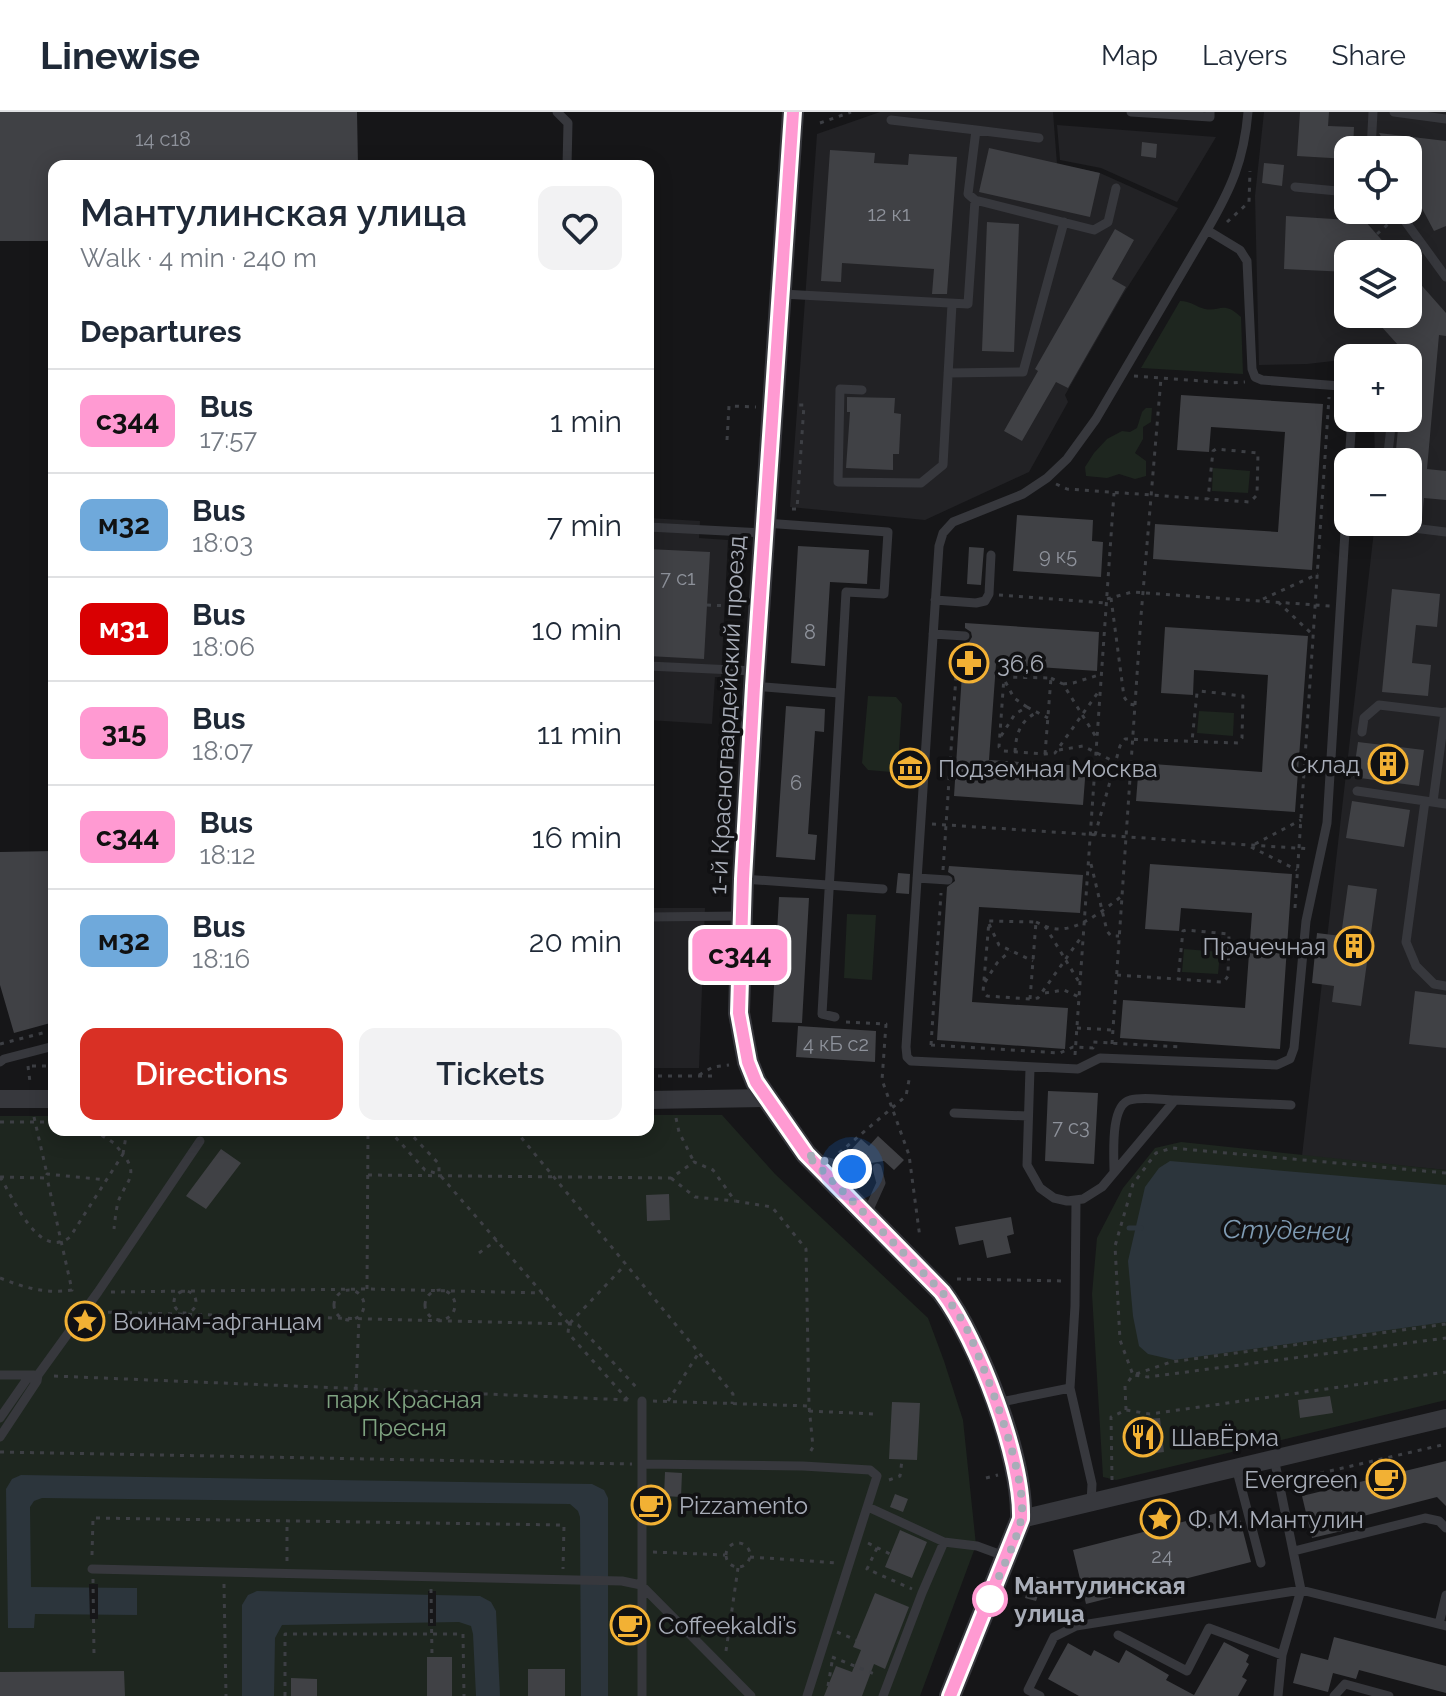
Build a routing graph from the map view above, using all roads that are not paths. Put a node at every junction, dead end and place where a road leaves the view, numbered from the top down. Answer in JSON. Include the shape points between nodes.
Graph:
{"nodes":[{"id":1,"x":557,"y":112,"type":"edge"},
{"id":2,"x":793,"y":112,"type":"edge"},
{"id":3,"x":1131,"y":112,"type":"edge"},
{"id":4,"x":1210,"y":112,"type":"edge"},
{"id":5,"x":1248,"y":112,"type":"edge"},
{"id":6,"x":1373,"y":112,"type":"edge"},
{"id":7,"x":1394,"y":112,"type":"edge"},
{"id":8,"x":1446,"y":119,"type":"edge"},
{"id":9,"x":891,"y":120,"type":"dead end"},
{"id":10,"x":976,"y":130,"type":"junction"},
{"id":11,"x":1372,"y":136,"type":"edge"},
{"id":12,"x":1039,"y":138,"type":"dead end"},
{"id":13,"x":567,"y":160,"type":"edge"},
{"id":14,"x":1295,"y":187,"type":"dead end"},
{"id":15,"x":1116,"y":188,"type":"dead end"},
{"id":16,"x":1334,"y":191,"type":"edge"},
{"id":17,"x":975,"y":200,"type":"junction"},
{"id":18,"x":1064,"y":222,"type":"junction"},
{"id":19,"x":1407,"y":224,"type":"edge"},
{"id":20,"x":1207,"y":230,"type":"junction"},
{"id":21,"x":1446,"y":277,"type":"edge"},
{"id":22,"x":782,"y":294,"type":"junction"},
{"id":23,"x":952,"y":304,"type":"junction"},
{"id":24,"x":948,"y":373,"type":"junction"},
{"id":25,"x":1334,"y":386,"type":"edge"},
{"id":26,"x":862,"y":390,"type":"dead end"},
{"id":27,"x":654,"y":527,"type":"edge"},
{"id":28,"x":764,"y":528,"type":"junction"},
{"id":29,"x":1422,"y":529,"type":"edge"},
{"id":30,"x":1446,"y":532,"type":"edge"},
{"id":31,"x":1345,"y":536,"type":"edge"},
{"id":32,"x":991,"y":555,"type":"dead end"},
{"id":33,"x":935,"y":600,"type":"junction"},
{"id":34,"x":933,"y":634,"type":"junction"},
{"id":35,"x":962,"y":636,"type":"road end"},
{"id":36,"x":654,"y":667,"type":"edge"},
{"id":37,"x":755,"y":679,"type":"junction"},
{"id":38,"x":839,"y":693,"type":"junction"},
{"id":39,"x":1445,"y":712,"type":"edge"},
{"id":40,"x":1362,"y":732,"type":"dead end"},
{"id":41,"x":1357,"y":791,"type":"dead end"},
{"id":42,"x":1429,"y":802,"type":"junction"},
{"id":43,"x":1446,"y":804,"type":"edge"},
{"id":44,"x":917,"y":878,"type":"junction"},
{"id":45,"x":743,"y":879,"type":"junction"},
{"id":46,"x":945,"y":880,"type":"road end"},
{"id":47,"x":829,"y":885,"type":"junction"},
{"id":48,"x":883,"y":889,"type":"dead end"},
{"id":49,"x":742,"y":916,"type":"junction"},
{"id":50,"x":654,"y":917,"type":"edge"},
{"id":51,"x":1446,"y":986,"type":"edge"},
{"id":52,"x":835,"y":1017,"type":"road end"},
{"id":53,"x":48,"y":1048,"type":"edge"},
{"id":54,"x":0,"y":1062,"type":"edge"},
{"id":55,"x":1030,"y":1068,"type":"junction"},
{"id":56,"x":0,"y":1096,"type":"edge"},
{"id":57,"x":766,"y":1098,"type":"junction"},
{"id":58,"x":48,"y":1099,"type":"edge"},
{"id":59,"x":654,"y":1100,"type":"edge"},
{"id":60,"x":1175,"y":1100,"type":"junction"},
{"id":61,"x":1291,"y":1105,"type":"dead end"},
{"id":62,"x":954,"y":1113,"type":"dead end"},
{"id":63,"x":1027,"y":1116,"type":"junction"},
{"id":64,"x":200,"y":1141,"type":"dead end"},
{"id":65,"x":806,"y":1154,"type":"junction"},
{"id":66,"x":864,"y":1162,"type":"dead end"},
{"id":67,"x":877,"y":1168,"type":"dead end"},
{"id":68,"x":1114,"y":1174,"type":"junction"},
{"id":69,"x":1076,"y":1201,"type":"junction"},
{"id":70,"x":867,"y":1214,"type":"junction"},
{"id":71,"x":0,"y":1375,"type":"edge"},
{"id":72,"x":38,"y":1375,"type":"junction"},
{"id":73,"x":1070,"y":1388,"type":"junction"},
{"id":74,"x":642,"y":1401,"type":"road end"},
{"id":75,"x":995,"y":1403,"type":"junction"},
{"id":76,"x":0,"y":1418,"type":"edge"},
{"id":77,"x":1446,"y":1418,"type":"edge"},
{"id":78,"x":0,"y":1437,"type":"edge"},
{"id":79,"x":1274,"y":1458,"type":"junction"},
{"id":80,"x":642,"y":1464,"type":"junction"},
{"id":81,"x":1236,"y":1467,"type":"junction"},
{"id":82,"x":1091,"y":1503,"type":"junction"},
{"id":83,"x":868,"y":1507,"type":"junction"},
{"id":84,"x":1021,"y":1519,"type":"junction"},
{"id":85,"x":1446,"y":1528,"type":"edge"},
{"id":86,"x":944,"y":1542,"type":"junction"},
{"id":87,"x":1294,"y":1551,"type":"junction"},
{"id":88,"x":1007,"y":1557,"type":"junction"},
{"id":89,"x":1261,"y":1563,"type":"dead end"},
{"id":90,"x":92,"y":1569,"type":"road end"},
{"id":91,"x":641,"y":1585,"type":"junction"},
{"id":92,"x":1301,"y":1590,"type":"junction"},
{"id":93,"x":1446,"y":1595,"type":"edge"},
{"id":94,"x":1443,"y":1625,"type":"edge"},
{"id":95,"x":1118,"y":1635,"type":"dead end"},
{"id":96,"x":1282,"y":1655,"type":"junction"},
{"id":97,"x":642,"y":1696,"type":"edge"},
{"id":98,"x":751,"y":1696,"type":"edge"},
{"id":99,"x":807,"y":1696,"type":"edge"},
{"id":100,"x":883,"y":1696,"type":"edge"},
{"id":101,"x":950,"y":1696,"type":"edge"},
{"id":102,"x":1040,"y":1696,"type":"edge"},
{"id":103,"x":1278,"y":1696,"type":"edge"},
{"id":104,"x":1334,"y":1696,"type":"edge"},
{"id":105,"x":1389,"y":1696,"type":"edge"}],
"edges":[{"from":1,"to":13,"type":"lane","via":[[568,123]]},
{"from":2,"to":22,"type":"street","name":"1-й Красногвардейский проезд"},
{"from":3,"to":4,"type":"lane","via":[[1210,117]]},
{"from":5,"to":20,"type":"lane","via":[[1237,176]]},
{"from":6,"to":11,"type":"lane"},
{"from":7,"to":8,"type":"lane"},
{"from":9,"to":10,"type":"lane"},
{"from":10,"to":12,"type":"lane"},
{"from":10,"to":17,"type":"lane","via":[[968,194]]},
{"from":14,"to":16,"type":"lane"},
{"from":15,"to":18,"type":"lane","via":[[1108,222],[1094,230]]},
{"from":17,"to":18,"type":"lane"},
{"from":17,"to":23,"type":"lane","via":[[968,304]]},
{"from":18,"to":24,"type":"lane","via":[[1023,372]]},
{"from":19,"to":21,"type":"lane"},
{"from":20,"to":25,"type":"lane","via":[[1240,250],[1247,261],[1255,377]]},
{"from":20,"to":33,"type":"lane","via":[[1067,459],[1023,494],[947,528],[939,546]]},
{"from":22,"to":23,"type":"lane"},
{"from":22,"to":28,"type":"street","name":"1-й Красногвардейский проезд"},
{"from":23,"to":24,"type":"lane"},
{"from":24,"to":26,"type":"lane","via":[[943,465],[921,483],[838,482],[840,389]]},
{"from":27,"to":28,"type":"lane"},
{"from":28,"to":37,"type":"street","name":"1-й Красногвардейский проезд"},
{"from":28,"to":38,"type":"lane","via":[[888,532],[884,594],[846,592]]},
{"from":29,"to":30,"type":"lane"},
{"from":31,"to":55,"type":"lane","via":[[1327,823],[1306,921],[1290,1059],[1277,1065],[1100,1058],[1078,1069]]},
{"from":32,"to":33,"type":"lane","via":[[985,601]]},
{"from":33,"to":34,"type":"lane"},
{"from":34,"to":35,"type":"lane"},
{"from":34,"to":44,"type":"lane"},
{"from":36,"to":37,"type":"lane"},
{"from":37,"to":38,"type":"lane"},
{"from":37,"to":45,"type":"street","name":"1-й Красногвардейский проезд"},
{"from":38,"to":47,"type":"lane"},
{"from":39,"to":40,"type":"lane","via":[[1379,705],[1364,718]]},
{"from":39,"to":42,"type":"lane"},
{"from":41,"to":42,"type":"lane"},
{"from":42,"to":43,"type":"lane"},
{"from":42,"to":51,"type":"lane","via":[[1406,942],[1416,966],[1434,984]]},
{"from":44,"to":46,"type":"lane"},
{"from":44,"to":55,"type":"lane","via":[[907,1057],[914,1063]]},
{"from":45,"to":47,"type":"lane"},
{"from":45,"to":49,"type":"street","name":"1-й Красногвардейский проезд"},
{"from":47,"to":48,"type":"lane"},
{"from":47,"to":52,"type":"lane","via":[[822,1014]]},
{"from":49,"to":50,"type":"lane"},
{"from":49,"to":57,"type":"street","name":"1-й Красногвардейский проезд","via":[[741,1034]]},
{"from":53,"to":54,"type":"lane"},
{"from":55,"to":63,"type":"lane"},
{"from":56,"to":58,"type":"street"},
{"from":57,"to":59,"type":"street"},
{"from":57,"to":65,"type":"street","name":"1-й Красногвардейский проезд"},
{"from":60,"to":61,"type":"lane"},
{"from":60,"to":68,"type":"lane"},
{"from":60,"to":68,"type":"lane","via":[[1132,1099],[1121,1105]]},
{"from":62,"to":63,"type":"lane"},
{"from":63,"to":69,"type":"lane","via":[[1025,1156],[1031,1175],[1048,1194]]},
{"from":64,"to":72,"type":"lane"},
{"from":65,"to":66,"type":"lane","via":[[852,1169]]},
{"from":65,"to":70,"type":"street","name":"1-й Красногвардейский проезд"},
{"from":67,"to":70,"type":"lane","via":[[881,1183]]},
{"from":68,"to":69,"type":"lane","via":[[1096,1192]]},
{"from":69,"to":73,"type":"lane"},
{"from":70,"to":75,"type":"street","name":"1-й Красногвардейский проезд","via":[[958,1313]]},
{"from":71,"to":72,"type":"lane"},
{"from":72,"to":76,"type":"lane","via":[[27,1379]]},
{"from":72,"to":78,"type":"lane"},
{"from":73,"to":75,"type":"lane"},
{"from":73,"to":82,"type":"lane","via":[[1092,1484]]},
{"from":74,"to":80,"type":"lane"},
{"from":75,"to":84,"type":"street","name":"1-й Красногвардейский проезд","via":[[1017,1470]]},
{"from":77,"to":79,"type":"street"},
{"from":79,"to":81,"type":"street"},
{"from":79,"to":87,"type":"lane"},
{"from":80,"to":83,"type":"lane","via":[[870,1470],[877,1476]]},
{"from":80,"to":91,"type":"lane"},
{"from":81,"to":82,"type":"street"},
{"from":81,"to":89,"type":"lane"},
{"from":82,"to":84,"type":"street"},
{"from":83,"to":86,"type":"lane"},
{"from":83,"to":99,"type":"lane"},
{"from":84,"to":88,"type":"street"},
{"from":85,"to":87,"type":"lane","via":[[1425,1518]]},
{"from":86,"to":88,"type":"lane"},
{"from":86,"to":100,"type":"lane"},
{"from":87,"to":92,"type":"lane"},
{"from":88,"to":101,"type":"street"},
{"from":90,"to":91,"type":"lane"},
{"from":91,"to":97,"type":"lane"},
{"from":91,"to":98,"type":"lane"},
{"from":92,"to":94,"type":"lane"},
{"from":92,"to":96,"type":"lane"},
{"from":92,"to":102,"type":"lane","via":[[1076,1626],[1054,1637],[1028,1690]]},
{"from":93,"to":94,"type":"lane"},
{"from":95,"to":96,"type":"lane","via":[[1187,1671],[1209,1628]]},
{"from":96,"to":103,"type":"lane"},
{"from":104,"to":105,"type":"lane","via":[[1345,1684]]}]}
